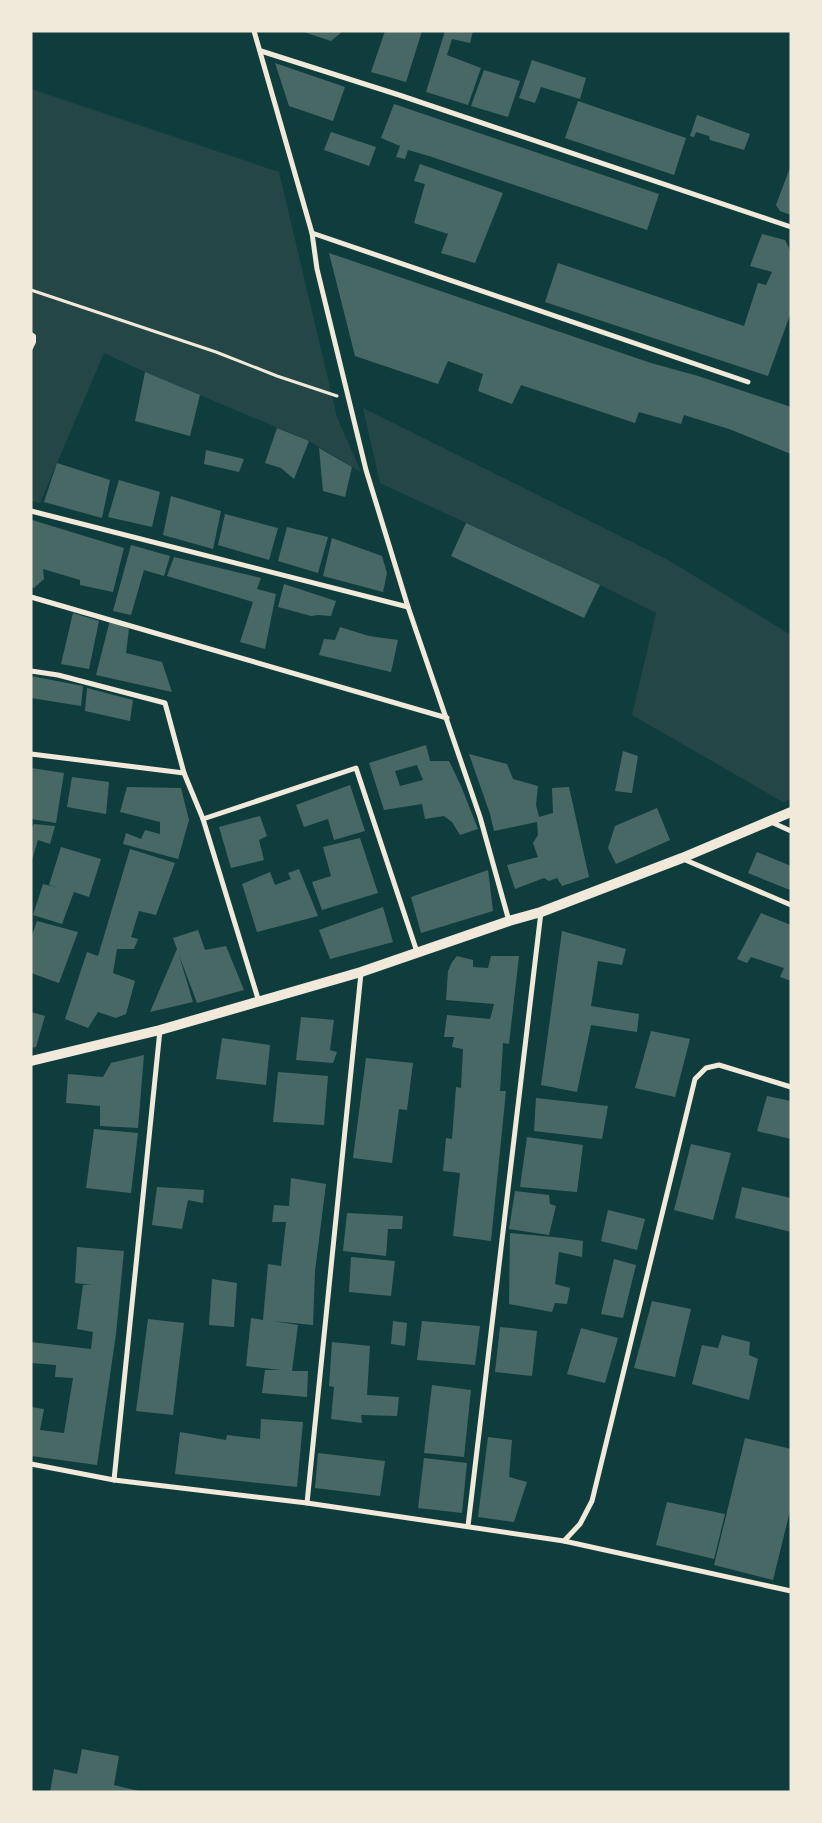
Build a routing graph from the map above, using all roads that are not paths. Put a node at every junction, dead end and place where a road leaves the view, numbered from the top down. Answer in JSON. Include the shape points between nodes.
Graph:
{"nodes":[{"id":1,"x":254,"y":31,"type":"edge"},
{"id":2,"x":261,"y":51,"type":"junction"},
{"id":3,"x":791,"y":228,"type":"edge"},
{"id":4,"x":312,"y":233,"type":"junction"},
{"id":5,"x":31,"y":334,"type":"edge"},
{"id":6,"x":31,"y":348,"type":"edge"},
{"id":7,"x":748,"y":382,"type":"dead end"},
{"id":8,"x":31,"y":511,"type":"edge"},
{"id":9,"x":31,"y":597,"type":"edge"},
{"id":10,"x":408,"y":607,"type":"junction"},
{"id":11,"x":31,"y":671,"type":"edge"},
{"id":12,"x":447,"y":718,"type":"junction"},
{"id":13,"x":31,"y":754,"type":"edge"},
{"id":14,"x":184,"y":773,"type":"junction"},
{"id":15,"x":791,"y":812,"type":"edge"},
{"id":16,"x":203,"y":819,"type":"junction"},
{"id":17,"x":770,"y":821,"type":"junction"},
{"id":18,"x":791,"y":831,"type":"edge"},
{"id":19,"x":682,"y":858,"type":"junction"},
{"id":20,"x":791,"y":905,"type":"edge"},
{"id":21,"x":541,"y":912,"type":"junction"},
{"id":22,"x":509,"y":921,"type":"junction"},
{"id":23,"x":417,"y":953,"type":"junction"},
{"id":24,"x":361,"y":972,"type":"junction"},
{"id":25,"x":259,"y":1002,"type":"junction"},
{"id":26,"x":160,"y":1030,"type":"junction"},
{"id":27,"x":31,"y":1061,"type":"edge"},
{"id":28,"x":791,"y":1087,"type":"edge"},
{"id":29,"x":31,"y":1464,"type":"edge"},
{"id":30,"x":114,"y":1480,"type":"junction"},
{"id":31,"x":307,"y":1503,"type":"junction"},
{"id":32,"x":468,"y":1526,"type":"junction"},
{"id":33,"x":564,"y":1541,"type":"junction"},
{"id":34,"x":791,"y":1591,"type":"edge"}],
"edges":[{"from":1,"to":2,"type":"street"},
{"from":2,"to":3,"type":"street","via":[[399,94]]},
{"from":2,"to":4,"type":"street"},
{"from":4,"to":7,"type":"street"},
{"from":4,"to":10,"type":"street","via":[[317,269],[366,470]]},
{"from":5,"to":6,"type":"lane","via":[[34,336]]},
{"from":8,"to":10,"type":"street"},
{"from":9,"to":12,"type":"street"},
{"from":10,"to":12,"type":"street"},
{"from":11,"to":14,"type":"street","via":[[165,704]]},
{"from":12,"to":22,"type":"street","via":[[480,817]]},
{"from":13,"to":14,"type":"street"},
{"from":14,"to":16,"type":"street"},
{"from":15,"to":17,"type":"main road"},
{"from":16,"to":23,"type":"street","via":[[356,768]]},
{"from":16,"to":25,"type":"street"},
{"from":17,"to":18,"type":"street"},
{"from":17,"to":19,"type":"main road"},
{"from":19,"to":20,"type":"street"},
{"from":19,"to":21,"type":"main road"},
{"from":21,"to":22,"type":"main road"},
{"from":21,"to":32,"type":"street"},
{"from":22,"to":23,"type":"main road"},
{"from":23,"to":24,"type":"main road"},
{"from":24,"to":25,"type":"main road"},
{"from":24,"to":31,"type":"street"},
{"from":25,"to":26,"type":"main road"},
{"from":26,"to":27,"type":"main road"},
{"from":26,"to":30,"type":"street"},
{"from":28,"to":33,"type":"street","via":[[719,1065],[706,1068],[695,1079],[592,1501],[580,1524]]},
{"from":29,"to":30,"type":"street"},
{"from":30,"to":31,"type":"street"},
{"from":31,"to":32,"type":"street"},
{"from":32,"to":33,"type":"street"},
{"from":33,"to":34,"type":"street"}]}
